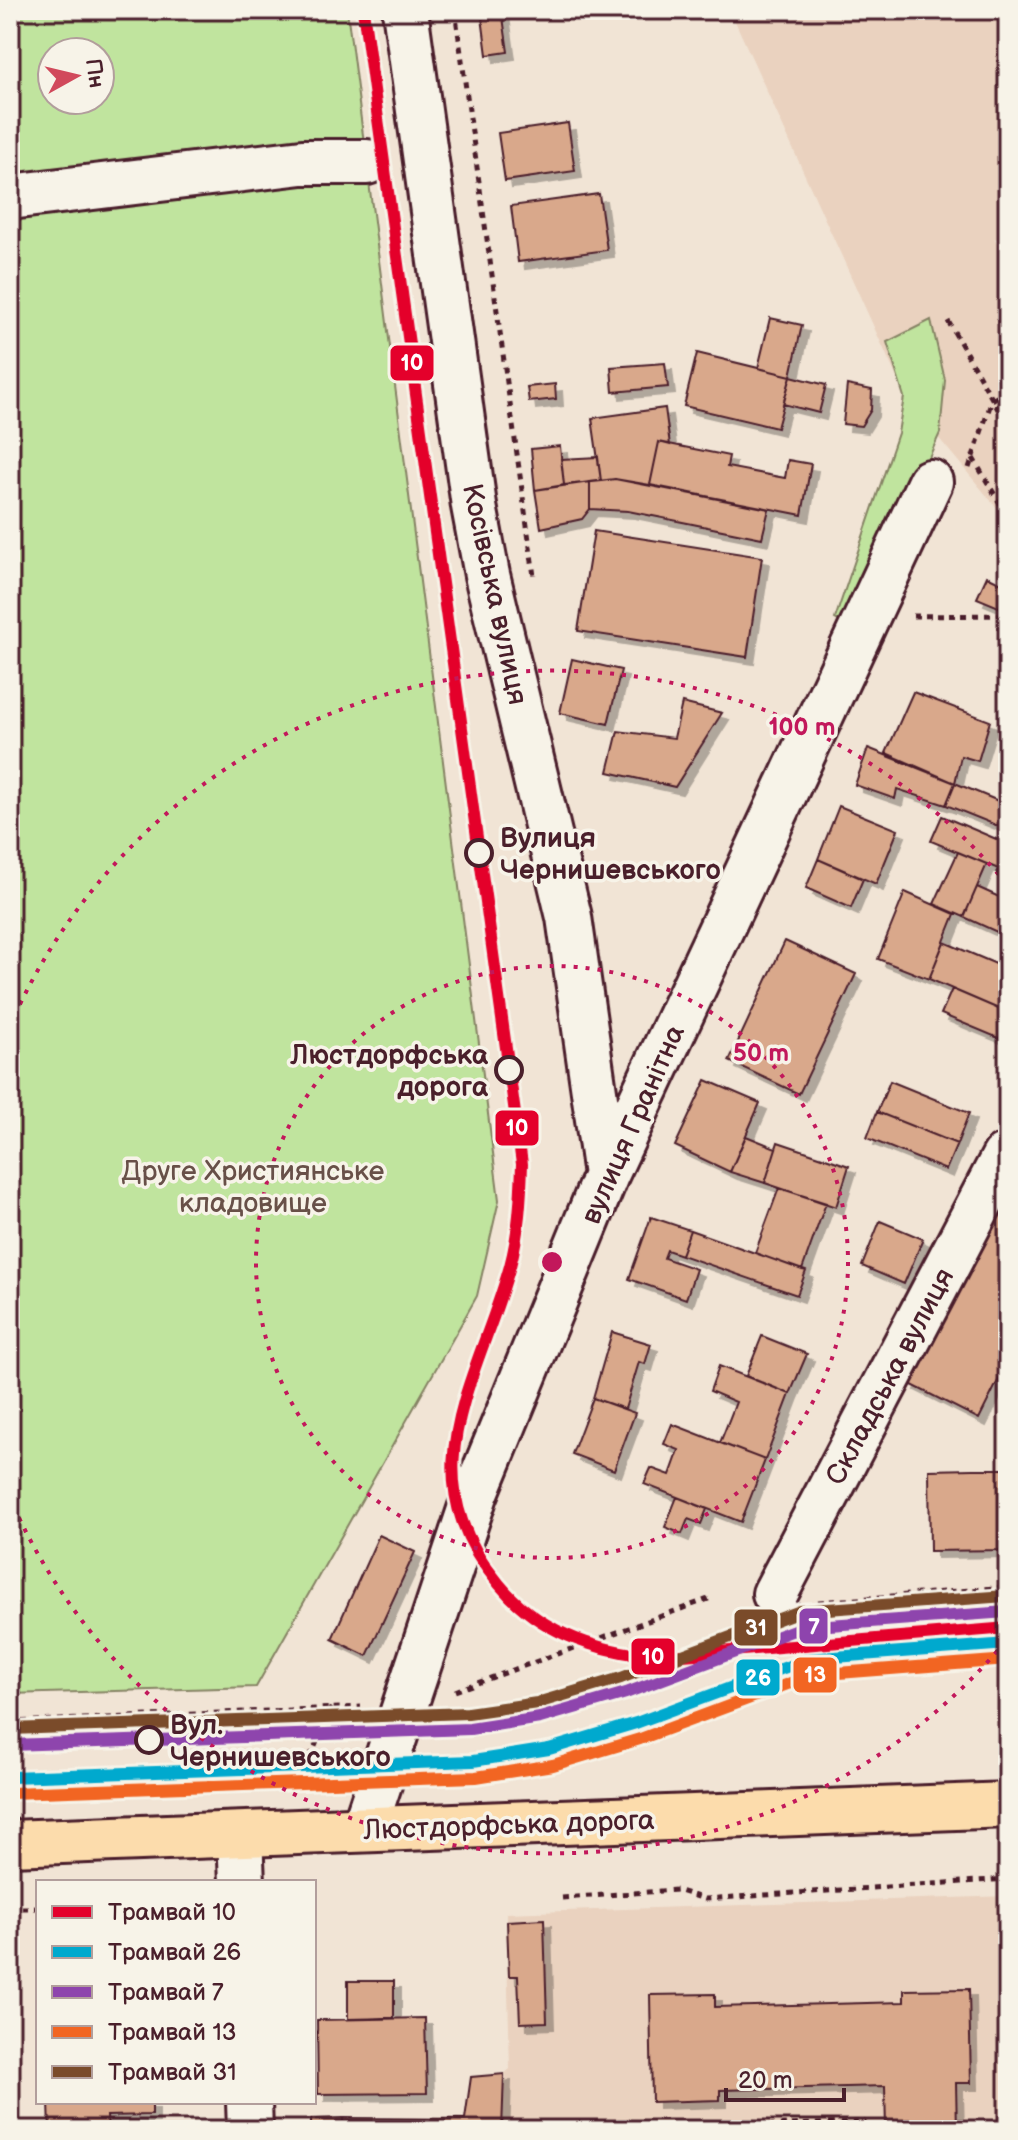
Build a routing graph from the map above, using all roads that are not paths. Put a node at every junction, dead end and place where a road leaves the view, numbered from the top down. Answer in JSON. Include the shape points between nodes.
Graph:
{"nodes":[{"id":1,"x":405,"y":10,"type":"edge"},
{"id":2,"x":367,"y":162,"type":"dead end"},
{"id":3,"x":10,"y":197,"type":"edge"},
{"id":4,"x":930,"y":482,"type":"dead end"},
{"id":5,"x":1004,"y":1157,"type":"dead end"},
{"id":6,"x":606,"y":1175,"type":"junction"},
{"id":7,"x":775,"y":1594,"type":"road end"},
{"id":8,"x":1008,"y":1805,"type":"edge"},
{"id":9,"x":364,"y":1829,"type":"junction"},
{"id":10,"x":240,"y":1837,"type":"junction"},
{"id":11,"x":10,"y":1843,"type":"edge"},
{"id":12,"x":242,"y":1880,"type":"edge"},
{"id":13,"x":249,"y":2104,"type":"edge"},
{"id":14,"x":250,"y":2130,"type":"edge"}],
"edges":[{"from":1,"to":6,"type":"street","name":"Косівська вулиця","via":[[474,506],[569,917]]},
{"from":2,"to":3,"type":"street","via":[[302,162]]},
{"from":4,"to":6,"type":"street","name":"вулиця Гранітна"},
{"from":5,"to":7,"type":"street","name":"Складська вулиця"},
{"from":6,"to":9,"type":"street","name":"вулиця Гранітна","via":[[475,1495]]},
{"from":8,"to":9,"type":"main road","name":"Люстдорфська дорога"},
{"from":9,"to":10,"type":"main road","name":"Люстдорфська дорога"},
{"from":10,"to":11,"type":"main road","name":"Люстдорфська дорога"},
{"from":10,"to":12,"type":"street"},
{"from":13,"to":14,"type":"street"}]}
